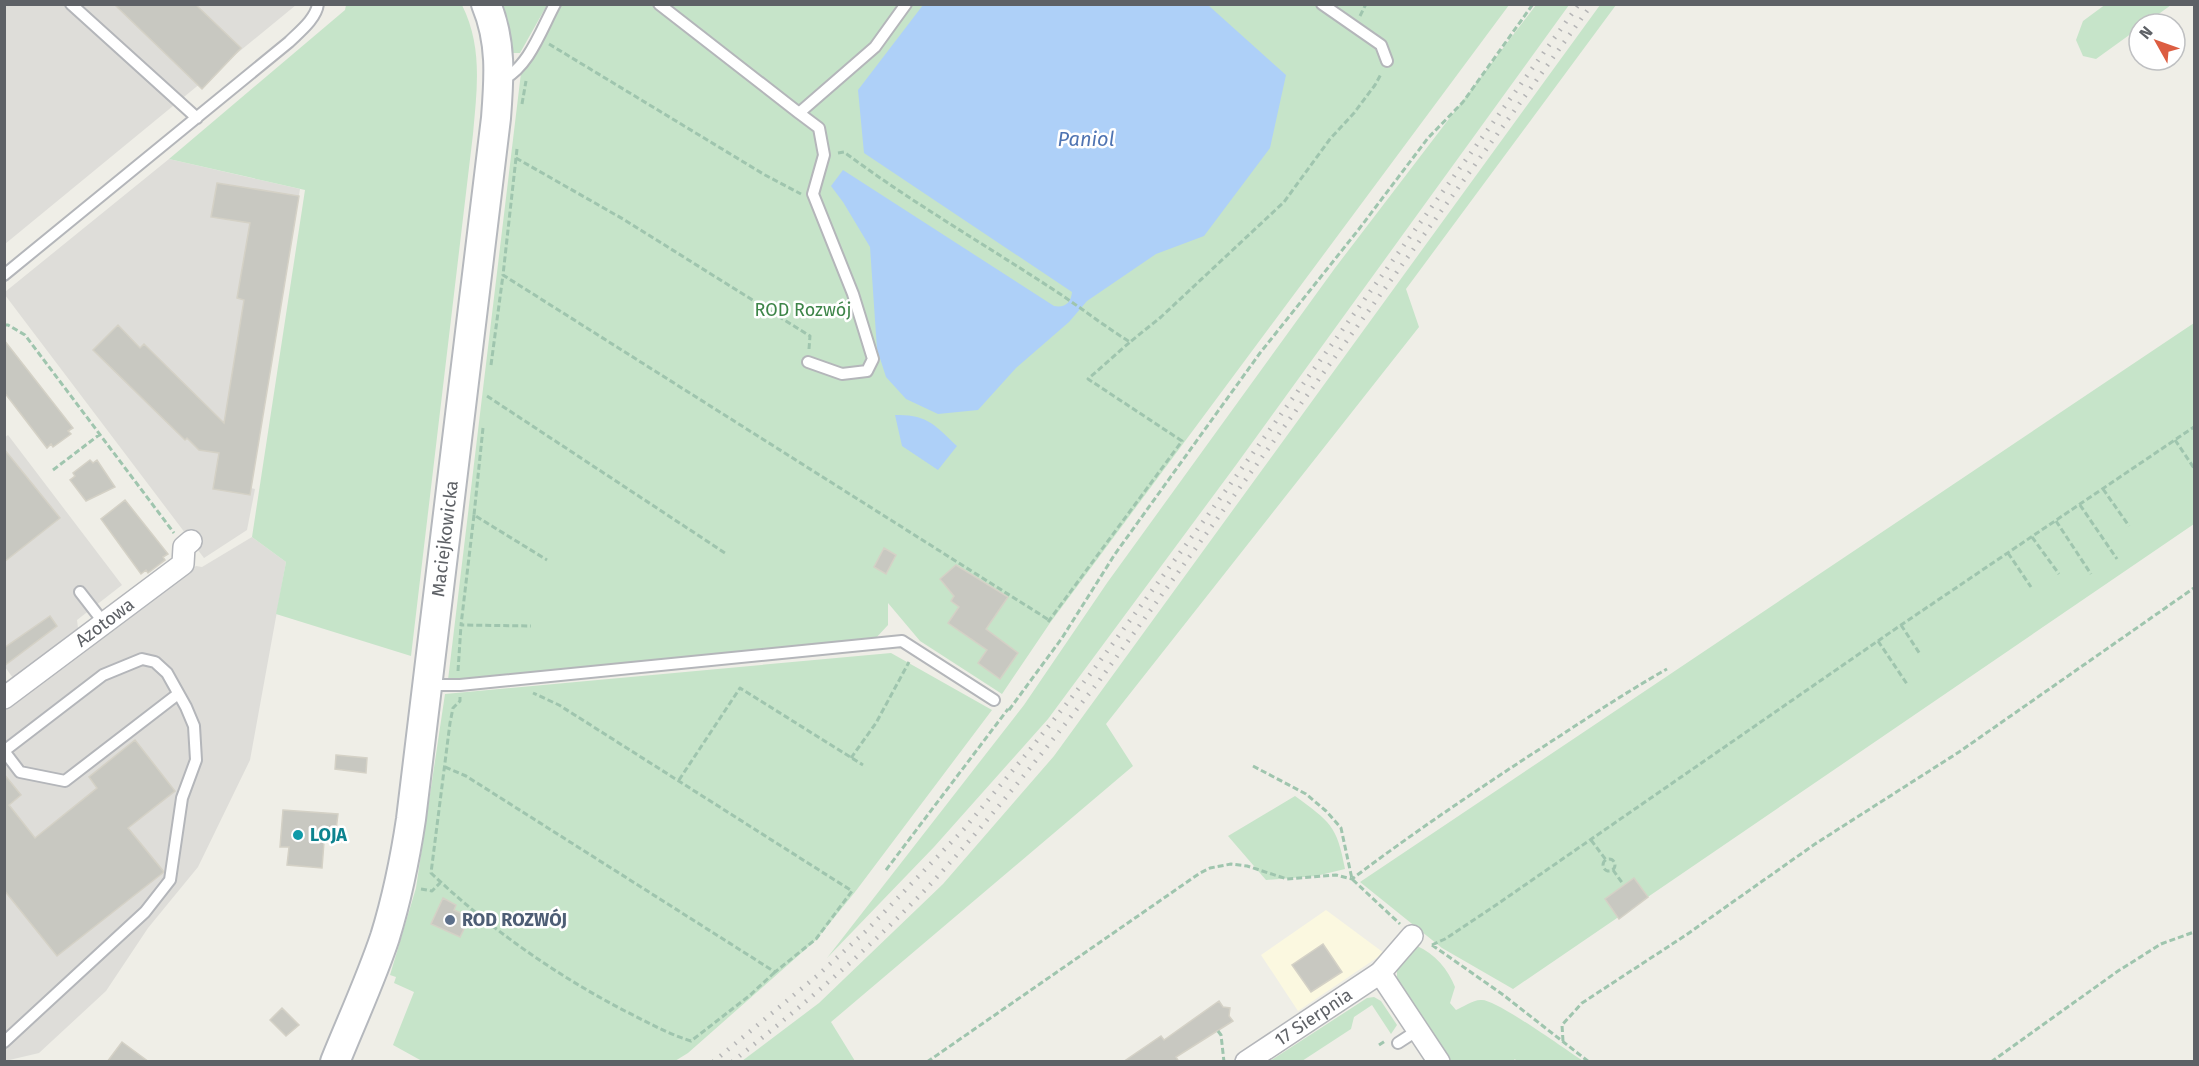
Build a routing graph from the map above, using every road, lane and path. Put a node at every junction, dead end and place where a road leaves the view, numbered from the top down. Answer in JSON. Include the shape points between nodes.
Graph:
{"nodes":[{"id":1,"x":71,"y":4,"type":"edge"},
{"id":2,"x":318,"y":4,"type":"edge"},
{"id":3,"x":486,"y":4,"type":"edge"},
{"id":4,"x":555,"y":4,"type":"edge"},
{"id":5,"x":659,"y":4,"type":"edge"},
{"id":6,"x":906,"y":4,"type":"edge"},
{"id":7,"x":1322,"y":4,"type":"edge"},
{"id":8,"x":1533,"y":4,"type":"edge"},
{"id":9,"x":537,"y":37,"type":"junction"},
{"id":10,"x":1387,"y":61,"type":"joint"},
{"id":11,"x":527,"y":77,"type":"dead end"},
{"id":12,"x":499,"y":81,"type":"junction"},
{"id":13,"x":521,"y":112,"type":"dead end"},
{"id":14,"x":799,"y":113,"type":"junction"},
{"id":15,"x":197,"y":118,"type":"junction"},
{"id":16,"x":517,"y":146,"type":"dead end"},
{"id":17,"x":824,"y":155,"type":"junction"},
{"id":18,"x":516,"y":158,"type":"junction"},
{"id":19,"x":813,"y":194,"type":"junction"},
{"id":20,"x":4,"y":275,"type":"edge"},
{"id":21,"x":503,"y":275,"type":"junction"},
{"id":22,"x":4,"y":325,"type":"edge"},
{"id":23,"x":1130,"y":342,"type":"junction"},
{"id":24,"x":808,"y":362,"type":"joint"},
{"id":25,"x":490,"y":375,"type":"dead end"},
{"id":26,"x":488,"y":386,"type":"dead end"},
{"id":27,"x":484,"y":420,"type":"dead end"},
{"id":28,"x":2194,"y":427,"type":"edge"},
{"id":29,"x":99,"y":435,"type":"junction"},
{"id":30,"x":2175,"y":440,"type":"junction"},
{"id":31,"x":2194,"y":468,"type":"edge"},
{"id":32,"x":53,"y":470,"type":"dead end"},
{"id":33,"x":2103,"y":489,"type":"junction"},
{"id":34,"x":2080,"y":505,"type":"junction"},
{"id":35,"x":474,"y":515,"type":"junction"},
{"id":36,"x":2056,"y":521,"type":"junction"},
{"id":37,"x":2129,"y":526,"type":"dead end"},
{"id":38,"x":2032,"y":537,"type":"junction"},
{"id":39,"x":188,"y":544,"type":"joint"},
{"id":40,"x":725,"y":553,"type":"dead end"},
{"id":41,"x":2008,"y":553,"type":"junction"},
{"id":42,"x":2117,"y":559,"type":"dead end"},
{"id":43,"x":547,"y":560,"type":"dead end"},
{"id":44,"x":2059,"y":574,"type":"dead end"},
{"id":45,"x":2091,"y":574,"type":"dead end"},
{"id":46,"x":2031,"y":586,"type":"dead end"},
{"id":47,"x":2194,"y":588,"type":"edge"},
{"id":48,"x":80,"y":592,"type":"dead end"},
{"id":49,"x":104,"y":622,"type":"junction"},
{"id":50,"x":461,"y":625,"type":"junction"},
{"id":51,"x":531,"y":626,"type":"dead end"},
{"id":52,"x":1901,"y":626,"type":"junction"},
{"id":53,"x":1878,"y":641,"type":"junction"},
{"id":54,"x":915,"y":649,"type":"junction"},
{"id":55,"x":1920,"y":654,"type":"dead end"},
{"id":56,"x":1667,"y":669,"type":"dead end"},
{"id":57,"x":1907,"y":684,"type":"dead end"},
{"id":58,"x":428,"y":685,"type":"junction"},
{"id":59,"x":459,"y":685,"type":"junction"},
{"id":60,"x":530,"y":691,"type":"dead end"},
{"id":61,"x":178,"y":694,"type":"junction"},
{"id":62,"x":467,"y":697,"type":"dead end"},
{"id":63,"x":4,"y":698,"type":"edge"},
{"id":64,"x":460,"y":700,"type":"junction"},
{"id":65,"x":994,"y":700,"type":"joint"},
{"id":66,"x":1009,"y":710,"type":"junction"},
{"id":67,"x":851,"y":758,"type":"junction"},
{"id":68,"x":863,"y":765,"type":"dead end"},
{"id":69,"x":445,"y":767,"type":"junction"},
{"id":70,"x":679,"y":780,"type":"junction"},
{"id":71,"x":1590,"y":839,"type":"junction"},
{"id":72,"x":1606,"y":860,"type":"junction"},
{"id":73,"x":886,"y":870,"type":"dead end"},
{"id":74,"x":1613,"y":870,"type":"junction"},
{"id":75,"x":441,"y":882,"type":"junction"},
{"id":76,"x":1623,"y":884,"type":"dead end"},
{"id":77,"x":417,"y":888,"type":"dead end"},
{"id":78,"x":2194,"y":932,"type":"edge"},
{"id":79,"x":1412,"y":936,"type":"dead end"},
{"id":80,"x":1432,"y":945,"type":"dead end"},
{"id":81,"x":775,"y":972,"type":"junction"},
{"id":82,"x":1380,"y":973,"type":"junction"},
{"id":83,"x":1418,"y":1030,"type":"junction"},
{"id":84,"x":1218,"y":1031,"type":"dead end"},
{"id":85,"x":1385,"y":1041,"type":"dead end"},
{"id":86,"x":1563,"y":1041,"type":"dead end"},
{"id":87,"x":4,"y":1042,"type":"edge"},
{"id":88,"x":1398,"y":1043,"type":"dead end"},
{"id":89,"x":1379,"y":1045,"type":"dead end"},
{"id":90,"x":335,"y":1062,"type":"edge"},
{"id":91,"x":927,"y":1062,"type":"edge"},
{"id":92,"x":1224,"y":1062,"type":"edge"},
{"id":93,"x":1246,"y":1062,"type":"edge"},
{"id":94,"x":1439,"y":1062,"type":"edge"},
{"id":95,"x":1991,"y":1062,"type":"edge"}],
"edges":[{"from":1,"to":15,"type":"lane"},
{"from":2,"to":15,"type":"lane","via":[[307,24],[289,42]]},
{"from":3,"to":12,"type":"street","name":"Maciejkowicka","via":[[498,42]]},
{"from":4,"to":9,"type":"lane"},
{"from":5,"to":14,"type":"lane"},
{"from":6,"to":14,"type":"lane","via":[[875,47]]},
{"from":7,"to":10,"type":"lane","via":[[1381,45]]},
{"from":8,"to":66,"type":"path","via":[[1463,102],[1428,138],[1260,353],[1115,554],[1062,638]]},
{"from":9,"to":12,"type":"lane","via":[[518,69]]},
{"from":9,"to":19,"type":"path","via":[[765,175],[806,196]]},
{"from":10,"to":23,"type":"path","via":[[1376,85],[1284,202]]},
{"from":11,"to":13,"type":"path"},
{"from":12,"to":58,"type":"street","name":"Maciejkowicka"},
{"from":14,"to":17,"type":"lane","via":[[819,128]]},
{"from":15,"to":20,"type":"lane"},
{"from":16,"to":18,"type":"path"},
{"from":17,"to":19,"type":"lane"},
{"from":17,"to":23,"type":"path","via":[[844,152],[892,188]]},
{"from":18,"to":21,"type":"path"},
{"from":18,"to":24,"type":"path","via":[[623,219],[810,336]]},
{"from":19,"to":24,"type":"lane","via":[[854,294],[873,360],[867,371],[842,374]]},
{"from":21,"to":23,"type":"path","via":[[1049,621],[1182,441],[1088,379]]},
{"from":21,"to":25,"type":"path"},
{"from":22,"to":29,"type":"path","via":[[24,335]]},
{"from":26,"to":40,"type":"path","via":[[486,397]]},
{"from":27,"to":35,"type":"path"},
{"from":28,"to":30,"type":"path"},
{"from":29,"to":32,"type":"path"},
{"from":29,"to":39,"type":"path"},
{"from":30,"to":31,"type":"path"},
{"from":30,"to":33,"type":"path"},
{"from":33,"to":34,"type":"path"},
{"from":33,"to":37,"type":"path"},
{"from":34,"to":36,"type":"path"},
{"from":34,"to":42,"type":"path"},
{"from":35,"to":43,"type":"path"},
{"from":35,"to":50,"type":"path"},
{"from":36,"to":38,"type":"path"},
{"from":36,"to":45,"type":"path"},
{"from":38,"to":41,"type":"path"},
{"from":38,"to":44,"type":"path"},
{"from":39,"to":49,"type":"street","name":"Azotowa","via":[[183,564]]},
{"from":41,"to":46,"type":"path"},
{"from":41,"to":52,"type":"path"},
{"from":47,"to":86,"type":"path","via":[[1959,752],[1815,844],[1582,1003],[1562,1025]]},
{"from":48,"to":49,"type":"lane"},
{"from":49,"to":63,"type":"street","name":"Azotowa"},
{"from":50,"to":51,"type":"path"},
{"from":50,"to":59,"type":"path"},
{"from":52,"to":53,"type":"path"},
{"from":52,"to":55,"type":"path"},
{"from":53,"to":57,"type":"path"},
{"from":53,"to":71,"type":"path"},
{"from":54,"to":59,"type":"lane","via":[[896,641]]},
{"from":54,"to":65,"type":"lane"},
{"from":54,"to":67,"type":"path","via":[[876,723]]},
{"from":56,"to":91,"type":"path","via":[[1472,795],[1352,879],[1336,875],[1287,879],[1231,864],[1200,873]]},
{"from":58,"to":59,"type":"lane"},
{"from":58,"to":90,"type":"street","name":"Maciejkowicka","via":[[399,886],[380,951]]},
{"from":59,"to":64,"type":"path"},
{"from":60,"to":70,"type":"path"},
{"from":61,"to":61,"type":"lane","via":[[155,662],[142,659],[103,675],[4,751],[20,772],[65,781]]},
{"from":61,"to":87,"type":"lane","via":[[194,726],[196,760],[182,798],[170,880],[145,912]]},
{"from":62,"to":64,"type":"path"},
{"from":64,"to":69,"type":"path","via":[[453,708]]},
{"from":65,"to":66,"type":"path"},
{"from":66,"to":73,"type":"path"},
{"from":67,"to":68,"type":"path"},
{"from":67,"to":70,"type":"path","via":[[740,688]]},
{"from":69,"to":75,"type":"path","via":[[431,873]]},
{"from":69,"to":81,"type":"path","via":[[466,776]]},
{"from":70,"to":81,"type":"path","via":[[852,891],[816,939]]},
{"from":71,"to":72,"type":"path"},
{"from":71,"to":80,"type":"path"},
{"from":72,"to":74,"type":"path","via":[[1604,868]]},
{"from":72,"to":74,"type":"path","via":[[1614,861]]},
{"from":74,"to":76,"type":"path"},
{"from":75,"to":77,"type":"path","via":[[432,891]]},
{"from":75,"to":81,"type":"path","via":[[497,931],[578,987],[691,1041]]},
{"from":78,"to":95,"type":"path","via":[[2161,944],[2118,971]]},
{"from":79,"to":82,"type":"street","name":"17 Sierpnia"},
{"from":82,"to":83,"type":"street"},
{"from":82,"to":93,"type":"street","name":"17 Sierpnia"},
{"from":83,"to":88,"type":"lane"},
{"from":83,"to":94,"type":"street"},
{"from":84,"to":92,"type":"path"},
{"from":85,"to":89,"type":"path"}]}
